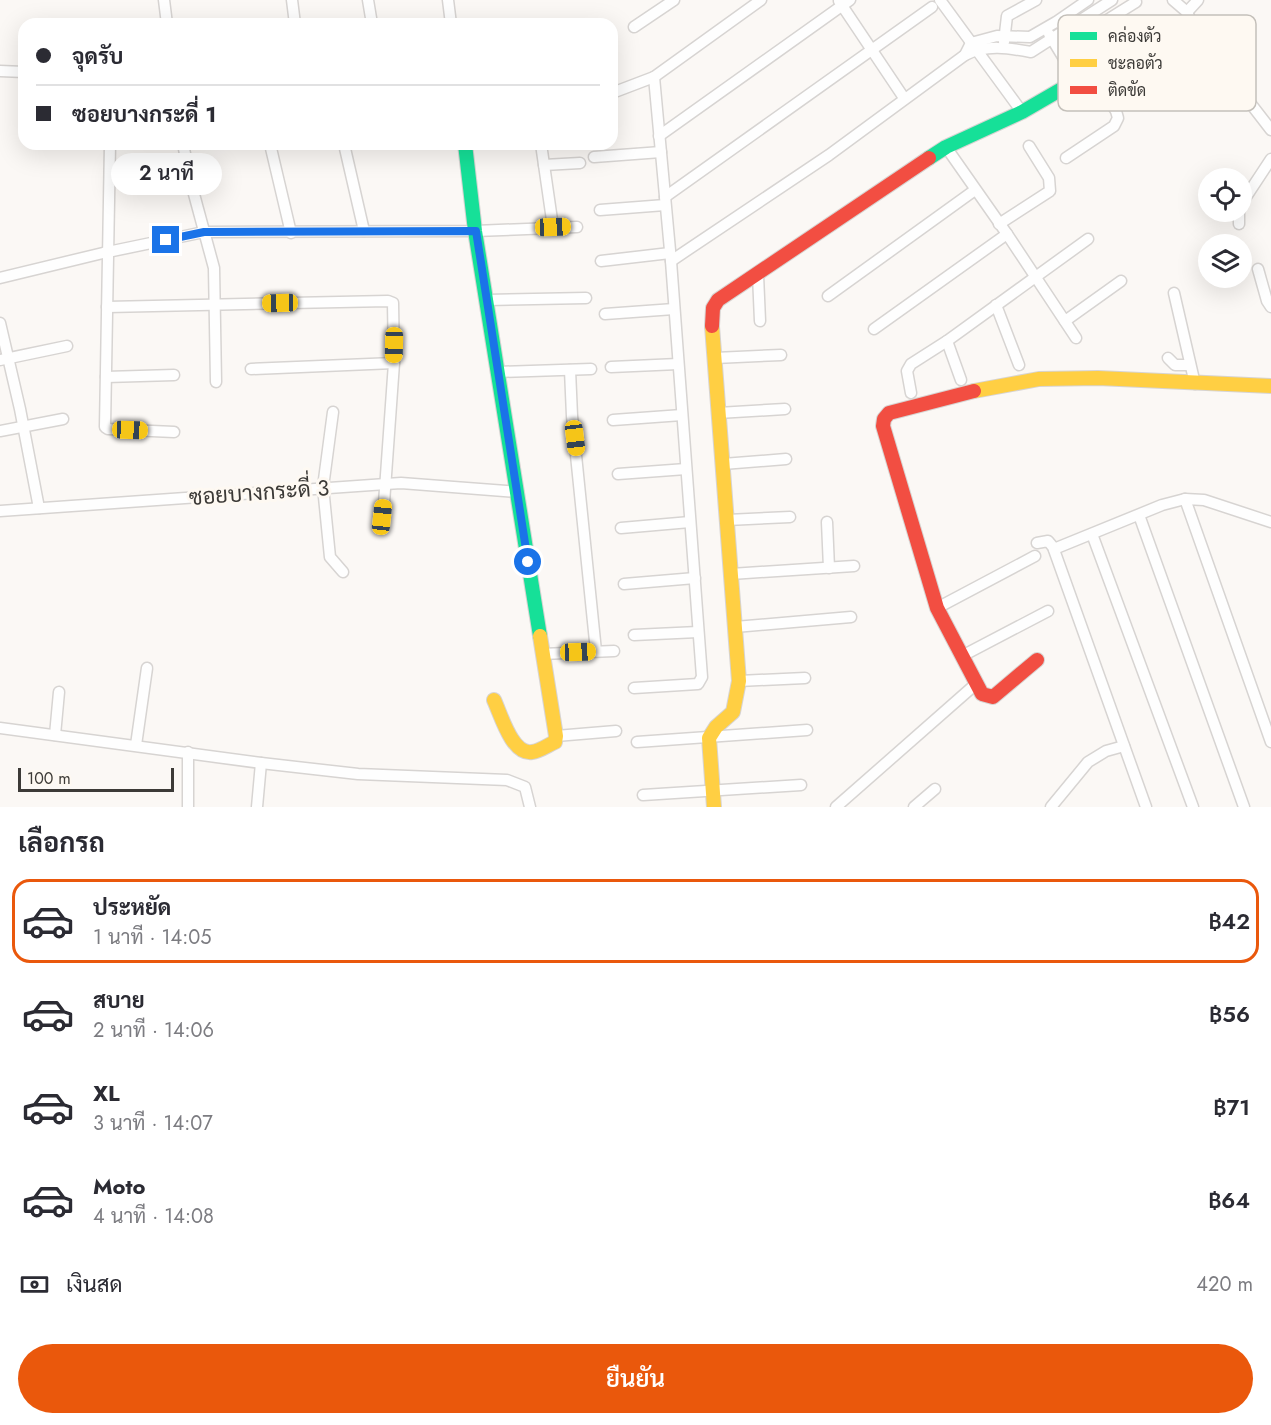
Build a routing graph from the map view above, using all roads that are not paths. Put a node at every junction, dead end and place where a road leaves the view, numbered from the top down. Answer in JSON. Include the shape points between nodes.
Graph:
{"nodes":[{"id":1,"x":164,"y":0,"type":"edge"},
{"id":2,"x":292,"y":0,"type":"edge"},
{"id":3,"x":369,"y":0,"type":"edge"},
{"id":4,"x":448,"y":0,"type":"edge"},
{"id":5,"x":674,"y":0,"type":"edge"},
{"id":6,"x":761,"y":0,"type":"edge"},
{"id":7,"x":1036,"y":0,"type":"edge"},
{"id":8,"x":1088,"y":0,"type":"edge"},
{"id":9,"x":1112,"y":0,"type":"edge"},
{"id":10,"x":1173,"y":0,"type":"edge"},
{"id":11,"x":1198,"y":0,"type":"edge"},
{"id":12,"x":844,"y":2,"type":"edge"},
{"id":13,"x":1136,"y":2,"type":"dead end"},
{"id":14,"x":936,"y":4,"type":"edge"},
{"id":15,"x":1187,"y":12,"type":"junction"},
{"id":16,"x":1067,"y":15,"type":"edge"},
{"id":17,"x":1089,"y":15,"type":"edge"},
{"id":18,"x":1115,"y":15,"type":"edge"},
{"id":19,"x":1188,"y":15,"type":"edge"},
{"id":20,"x":166,"y":18,"type":"edge"},
{"id":21,"x":294,"y":18,"type":"edge"},
{"id":22,"x":371,"y":18,"type":"edge"},
{"id":23,"x":450,"y":18,"type":"edge"},
{"id":24,"x":1058,"y":22,"type":"edge"},
{"id":25,"x":634,"y":27,"type":"dead end"},
{"id":26,"x":1058,"y":32,"type":"edge"},
{"id":27,"x":1049,"y":34,"type":"junction"},
{"id":28,"x":1004,"y":36,"type":"junction"},
{"id":29,"x":974,"y":46,"type":"junction"},
{"id":30,"x":1004,"y":48,"type":"junction"},
{"id":31,"x":1058,"y":49,"type":"edge"},
{"id":32,"x":873,"y":51,"type":"junction"},
{"id":33,"x":0,"y":71,"type":"edge"},
{"id":34,"x":18,"y":72,"type":"edge"},
{"id":35,"x":654,"y":77,"type":"junction"},
{"id":36,"x":618,"y":91,"type":"edge"},
{"id":37,"x":1058,"y":91,"type":"edge"},
{"id":38,"x":904,"y":98,"type":"junction"},
{"id":39,"x":1116,"y":111,"type":"edge"},
{"id":40,"x":1256,"y":111,"type":"edge"},
{"id":41,"x":1022,"y":112,"type":"junction"},
{"id":42,"x":1271,"y":130,"type":"edge"},
{"id":43,"x":659,"y":136,"type":"junction"},
{"id":44,"x":1029,"y":146,"type":"dead end"},
{"id":45,"x":946,"y":147,"type":"junction"},
{"id":46,"x":110,"y":150,"type":"edge"},
{"id":47,"x":184,"y":150,"type":"edge"},
{"id":48,"x":271,"y":150,"type":"edge"},
{"id":49,"x":345,"y":150,"type":"edge"},
{"id":50,"x":466,"y":150,"type":"edge"},
{"id":51,"x":542,"y":150,"type":"edge"},
{"id":52,"x":661,"y":152,"type":"junction"},
{"id":53,"x":594,"y":157,"type":"dead end"},
{"id":54,"x":1066,"y":158,"type":"dead end"},
{"id":55,"x":1271,"y":159,"type":"edge"},
{"id":56,"x":580,"y":163,"type":"dead end"},
{"id":57,"x":544,"y":165,"type":"junction"},
{"id":58,"x":1252,"y":187,"type":"edge"},
{"id":59,"x":975,"y":190,"type":"junction"},
{"id":60,"x":665,"y":201,"type":"junction"},
{"id":61,"x":600,"y":210,"type":"dead end"},
{"id":62,"x":999,"y":225,"type":"junction"},
{"id":63,"x":577,"y":226,"type":"dead end"},
{"id":64,"x":553,"y":227,"type":"junction"},
{"id":65,"x":364,"y":231,"type":"junction"},
{"id":66,"x":476,"y":231,"type":"junction"},
{"id":67,"x":204,"y":232,"type":"junction"},
{"id":68,"x":291,"y":233,"type":"junction"},
{"id":69,"x":1007,"y":234,"type":"junction"},
{"id":70,"x":1088,"y":239,"type":"dead end"},
{"id":71,"x":108,"y":252,"type":"junction"},
{"id":72,"x":670,"y":257,"type":"junction"},
{"id":73,"x":601,"y":261,"type":"dead end"},
{"id":74,"x":1258,"y":269,"type":"dead end"},
{"id":75,"x":758,"y":275,"type":"junction"},
{"id":76,"x":1035,"y":277,"type":"junction"},
{"id":77,"x":0,"y":278,"type":"edge"},
{"id":78,"x":1121,"y":281,"type":"dead end"},
{"id":79,"x":1174,"y":293,"type":"dead end"},
{"id":80,"x":828,"y":296,"type":"dead end"},
{"id":81,"x":586,"y":298,"type":"dead end"},
{"id":82,"x":487,"y":300,"type":"junction"},
{"id":83,"x":215,"y":304,"type":"junction"},
{"id":84,"x":996,"y":305,"type":"junction"},
{"id":85,"x":107,"y":307,"type":"junction"},
{"id":86,"x":1271,"y":307,"type":"edge"},
{"id":87,"x":674,"y":309,"type":"junction"},
{"id":88,"x":605,"y":314,"type":"dead end"},
{"id":89,"x":760,"y":321,"type":"dead end"},
{"id":90,"x":1065,"y":321,"type":"junction"},
{"id":91,"x":0,"y":323,"type":"edge"},
{"id":92,"x":874,"y":329,"type":"dead end"},
{"id":93,"x":1076,"y":338,"type":"dead end"},
{"id":94,"x":947,"y":340,"type":"junction"},
{"id":95,"x":67,"y":346,"type":"dead end"},
{"id":96,"x":781,"y":355,"type":"dead end"},
{"id":97,"x":715,"y":358,"type":"junction"},
{"id":98,"x":1168,"y":358,"type":"dead end"},
{"id":99,"x":4,"y":359,"type":"edge"},
{"id":100,"x":394,"y":363,"type":"junction"},
{"id":101,"x":678,"y":364,"type":"junction"},
{"id":102,"x":1020,"y":365,"type":"dead end"},
{"id":103,"x":1190,"y":365,"type":"junction"},
{"id":104,"x":611,"y":367,"type":"dead end"},
{"id":105,"x":251,"y":369,"type":"dead end"},
{"id":106,"x":591,"y":369,"type":"dead end"},
{"id":107,"x":570,"y":370,"type":"junction"},
{"id":108,"x":498,"y":372,"type":"junction"},
{"id":109,"x":174,"y":375,"type":"dead end"},
{"id":110,"x":106,"y":376,"type":"junction"},
{"id":111,"x":962,"y":380,"type":"dead end"},
{"id":112,"x":216,"y":382,"type":"dead end"},
{"id":113,"x":1195,"y":384,"type":"junction"},
{"id":114,"x":1271,"y":386,"type":"edge"},
{"id":115,"x":910,"y":393,"type":"dead end"},
{"id":116,"x":785,"y":409,"type":"dead end"},
{"id":117,"x":333,"y":412,"type":"dead end"},
{"id":118,"x":718,"y":413,"type":"junction"},
{"id":119,"x":682,"y":415,"type":"junction"},
{"id":120,"x":63,"y":419,"type":"dead end"},
{"id":121,"x":613,"y":420,"type":"dead end"},
{"id":122,"x":23,"y":427,"type":"junction"},
{"id":123,"x":0,"y":431,"type":"edge"},
{"id":124,"x":174,"y":432,"type":"dead end"},
{"id":125,"x":786,"y":459,"type":"dead end"},
{"id":126,"x":723,"y":464,"type":"junction"},
{"id":127,"x":686,"y":469,"type":"junction"},
{"id":128,"x":618,"y":474,"type":"dead end"},
{"id":129,"x":386,"y":484,"type":"junction"},
{"id":130,"x":323,"y":487,"type":"junction"},
{"id":131,"x":518,"y":492,"type":"junction"},
{"id":132,"x":1185,"y":499,"type":"junction"},
{"id":133,"x":39,"y":508,"type":"junction"},
{"id":134,"x":0,"y":511,"type":"edge"},
{"id":135,"x":1139,"y":515,"type":"junction"},
{"id":136,"x":382,"y":517,"type":"dead end"},
{"id":137,"x":790,"y":517,"type":"dead end"},
{"id":138,"x":727,"y":520,"type":"junction"},
{"id":139,"x":690,"y":522,"type":"junction"},
{"id":140,"x":827,"y":522,"type":"dead end"},
{"id":141,"x":1271,"y":522,"type":"edge"},
{"id":142,"x":621,"y":528,"type":"dead end"},
{"id":143,"x":1092,"y":534,"type":"junction"},
{"id":144,"x":1037,"y":543,"type":"dead end"},
{"id":145,"x":1054,"y":549,"type":"junction"},
{"id":146,"x":1035,"y":556,"type":"dead end"},
{"id":147,"x":854,"y":566,"type":"dead end"},
{"id":148,"x":829,"y":568,"type":"junction"},
{"id":149,"x":344,"y":572,"type":"dead end"},
{"id":150,"x":731,"y":574,"type":"junction"},
{"id":151,"x":695,"y":578,"type":"junction"},
{"id":152,"x":624,"y":584,"type":"dead end"},
{"id":153,"x":937,"y":608,"type":"junction"},
{"id":154,"x":1048,"y":611,"type":"dead end"},
{"id":155,"x":851,"y":617,"type":"dead end"},
{"id":156,"x":735,"y":627,"type":"junction"},
{"id":157,"x":698,"y":632,"type":"junction"},
{"id":158,"x":634,"y":635,"type":"dead end"},
{"id":159,"x":596,"y":651,"type":"junction"},
{"id":160,"x":614,"y":651,"type":"dead end"},
{"id":161,"x":542,"y":654,"type":"junction"},
{"id":162,"x":962,"y":656,"type":"junction"},
{"id":163,"x":1036,"y":660,"type":"dead end"},
{"id":164,"x":147,"y":668,"type":"dead end"},
{"id":165,"x":805,"y":678,"type":"dead end"},
{"id":166,"x":739,"y":681,"type":"junction"},
{"id":167,"x":977,"y":683,"type":"junction"},
{"id":168,"x":634,"y":688,"type":"dead end"},
{"id":169,"x":59,"y":692,"type":"dead end"},
{"id":170,"x":494,"y":700,"type":"dead end"},
{"id":171,"x":0,"y":728,"type":"edge"},
{"id":172,"x":807,"y":730,"type":"dead end"},
{"id":173,"x":616,"y":731,"type":"dead end"},
{"id":174,"x":55,"y":735,"type":"junction"},
{"id":175,"x":556,"y":736,"type":"junction"},
{"id":176,"x":709,"y":738,"type":"junction"},
{"id":177,"x":637,"y":742,"type":"dead end"},
{"id":178,"x":1271,"y":742,"type":"edge"},
{"id":179,"x":136,"y":745,"type":"junction"},
{"id":180,"x":1124,"y":746,"type":"junction"},
{"id":181,"x":188,"y":752,"type":"junction"},
{"id":182,"x":261,"y":764,"type":"junction"},
{"id":183,"x":801,"y":785,"type":"dead end"},
{"id":184,"x":935,"y":789,"type":"dead end"},
{"id":185,"x":713,"y":791,"type":"junction"},
{"id":186,"x":643,"y":795,"type":"dead end"},
{"id":187,"x":839,"y":806,"type":"edge"},
{"id":188,"x":191,"y":807,"type":"edge"},
{"id":189,"x":257,"y":807,"type":"edge"},
{"id":190,"x":530,"y":807,"type":"edge"},
{"id":191,"x":714,"y":807,"type":"edge"},
{"id":192,"x":914,"y":807,"type":"edge"},
{"id":193,"x":1051,"y":807,"type":"edge"},
{"id":194,"x":1146,"y":807,"type":"edge"},
{"id":195,"x":1193,"y":807,"type":"edge"},
{"id":196,"x":1244,"y":807,"type":"edge"}],
"edges":[{"from":1,"to":20,"type":"street"},
{"from":2,"to":21,"type":"street"},
{"from":3,"to":22,"type":"street"},
{"from":4,"to":23,"type":"street"},
{"from":5,"to":25,"type":"street"},
{"from":6,"to":35,"type":"street"},
{"from":7,"to":28,"type":"street","via":[[1007,15]]},
{"from":8,"to":16,"type":"street"},
{"from":9,"to":17,"type":"street"},
{"from":10,"to":15,"type":"street"},
{"from":11,"to":15,"type":"street"},
{"from":12,"to":32,"type":"street"},
{"from":12,"to":43,"type":"street"},
{"from":13,"to":18,"type":"street"},
{"from":14,"to":29,"type":"street"},
{"from":14,"to":32,"type":"street"},
{"from":15,"to":19,"type":"street"},
{"from":24,"to":27,"type":"street"},
{"from":26,"to":27,"type":"street"},
{"from":27,"to":28,"type":"street"},
{"from":27,"to":30,"type":"street","via":[[1031,52]]},
{"from":27,"to":31,"type":"street"},
{"from":28,"to":29,"type":"street"},
{"from":28,"to":30,"type":"street"},
{"from":29,"to":30,"type":"street"},
{"from":29,"to":38,"type":"street"},
{"from":29,"to":41,"type":"street"},
{"from":32,"to":38,"type":"street"},
{"from":32,"to":60,"type":"street"},
{"from":33,"to":34,"type":"street"},
{"from":35,"to":36,"type":"street"},
{"from":35,"to":43,"type":"street"},
{"from":37,"to":41,"type":"street"},
{"from":38,"to":72,"type":"street","via":[[829,155]]},
{"from":39,"to":54,"type":"street","via":[[1114,126]]},
{"from":40,"to":42,"type":"street"},
{"from":41,"to":45,"type":"street"},
{"from":43,"to":52,"type":"street"},
{"from":44,"to":62,"type":"street","via":[[1049,178],[1050,191]]},
{"from":45,"to":59,"type":"street"},
{"from":45,"to":75,"type":"street"},
{"from":46,"to":71,"type":"street"},
{"from":47,"to":67,"type":"street"},
{"from":48,"to":68,"type":"street"},
{"from":49,"to":65,"type":"street"},
{"from":50,"to":66,"type":"street"},
{"from":51,"to":57,"type":"street"},
{"from":52,"to":53,"type":"street"},
{"from":52,"to":60,"type":"street"},
{"from":55,"to":58,"type":"street"},
{"from":56,"to":57,"type":"street"},
{"from":57,"to":64,"type":"street"},
{"from":59,"to":62,"type":"street"},
{"from":59,"to":80,"type":"street"},
{"from":60,"to":61,"type":"street"},
{"from":60,"to":72,"type":"street"},
{"from":62,"to":69,"type":"street"},
{"from":63,"to":64,"type":"street"},
{"from":64,"to":66,"type":"street"},
{"from":65,"to":66,"type":"street"},
{"from":65,"to":68,"type":"street"},
{"from":66,"to":82,"type":"street"},
{"from":67,"to":68,"type":"street"},
{"from":67,"to":71,"type":"street"},
{"from":67,"to":83,"type":"street","via":[[214,268]]},
{"from":69,"to":76,"type":"street"},
{"from":69,"to":92,"type":"street"},
{"from":70,"to":76,"type":"street"},
{"from":71,"to":77,"type":"street"},
{"from":71,"to":85,"type":"street"},
{"from":72,"to":73,"type":"street"},
{"from":72,"to":87,"type":"street"},
{"from":74,"to":86,"type":"street"},
{"from":75,"to":89,"type":"street"},
{"from":75,"to":97,"type":"street","via":[[718,300],[713,308]]},
{"from":76,"to":84,"type":"street"},
{"from":76,"to":90,"type":"street"},
{"from":78,"to":90,"type":"street"},
{"from":79,"to":103,"type":"street"},
{"from":81,"to":82,"type":"street"},
{"from":82,"to":108,"type":"street"},
{"from":83,"to":85,"type":"street"},
{"from":83,"to":100,"type":"street","via":[[388,301],[394,309]]},
{"from":83,"to":112,"type":"street"},
{"from":84,"to":94,"type":"street"},
{"from":84,"to":102,"type":"street"},
{"from":85,"to":110,"type":"street"},
{"from":87,"to":88,"type":"street"},
{"from":87,"to":101,"type":"street"},
{"from":90,"to":93,"type":"street"},
{"from":91,"to":99,"type":"street"},
{"from":94,"to":111,"type":"street"},
{"from":94,"to":115,"type":"street","via":[[908,368]]},
{"from":95,"to":99,"type":"street"},
{"from":96,"to":97,"type":"street"},
{"from":97,"to":118,"type":"street"},
{"from":98,"to":103,"type":"street","via":[[1175,365]]},
{"from":99,"to":122,"type":"street"},
{"from":100,"to":105,"type":"street"},
{"from":100,"to":129,"type":"street"},
{"from":101,"to":104,"type":"street"},
{"from":101,"to":119,"type":"street"},
{"from":103,"to":113,"type":"street"},
{"from":106,"to":107,"type":"street"},
{"from":107,"to":108,"type":"street"},
{"from":107,"to":159,"type":"street"},
{"from":108,"to":131,"type":"street"},
{"from":109,"to":110,"type":"street"},
{"from":110,"to":124,"type":"street","via":[[105,427]]},
{"from":113,"to":114,"type":"street"},
{"from":113,"to":153,"type":"street","via":[[1039,379],[889,413],[883,426]]},
{"from":116,"to":118,"type":"street"},
{"from":117,"to":130,"type":"street"},
{"from":118,"to":126,"type":"street"},
{"from":119,"to":121,"type":"street"},
{"from":119,"to":127,"type":"street"},
{"from":120,"to":122,"type":"street"},
{"from":122,"to":123,"type":"street"},
{"from":122,"to":133,"type":"street"},
{"from":125,"to":126,"type":"street"},
{"from":126,"to":138,"type":"street"},
{"from":127,"to":128,"type":"street"},
{"from":127,"to":139,"type":"street"},
{"from":129,"to":130,"type":"street","name":"ซอยบางกระดี่ 3"},
{"from":129,"to":131,"type":"street","name":"ซอยบางกระดี่ 3"},
{"from":129,"to":136,"type":"street"},
{"from":130,"to":133,"type":"street","name":"ซอยบางกระดี่ 3"},
{"from":130,"to":149,"type":"street","via":[[330,557]]},
{"from":131,"to":161,"type":"street"},
{"from":132,"to":135,"type":"street"},
{"from":132,"to":141,"type":"street","via":[[1204,500]]},
{"from":132,"to":178,"type":"street"},
{"from":133,"to":134,"type":"street","name":"ซอยบางกระดี่ 3"},
{"from":135,"to":143,"type":"street"},
{"from":135,"to":196,"type":"street"},
{"from":137,"to":138,"type":"street"},
{"from":138,"to":150,"type":"street"},
{"from":139,"to":142,"type":"street"},
{"from":139,"to":151,"type":"street"},
{"from":140,"to":148,"type":"street"},
{"from":143,"to":145,"type":"street"},
{"from":143,"to":195,"type":"street"},
{"from":144,"to":145,"type":"street","via":[[1048,541]]},
{"from":145,"to":180,"type":"street"},
{"from":146,"to":153,"type":"street"},
{"from":147,"to":148,"type":"street"},
{"from":148,"to":150,"type":"street"},
{"from":150,"to":156,"type":"street"},
{"from":151,"to":152,"type":"street"},
{"from":151,"to":157,"type":"street"},
{"from":153,"to":162,"type":"street"},
{"from":154,"to":162,"type":"street"},
{"from":155,"to":156,"type":"street"},
{"from":156,"to":166,"type":"street"},
{"from":157,"to":158,"type":"street"},
{"from":157,"to":168,"type":"street","via":[[700,683]]},
{"from":159,"to":160,"type":"street"},
{"from":159,"to":161,"type":"street"},
{"from":161,"to":175,"type":"street"},
{"from":162,"to":167,"type":"street"},
{"from":163,"to":167,"type":"street","via":[[993,697],[982,694]]},
{"from":164,"to":179,"type":"street"},
{"from":165,"to":166,"type":"street"},
{"from":166,"to":176,"type":"street","via":[[733,712]]},
{"from":167,"to":187,"type":"street"},
{"from":169,"to":174,"type":"street"},
{"from":170,"to":175,"type":"street","via":[[521,751],[532,752],[552,744]]},
{"from":171,"to":174,"type":"street"},
{"from":172,"to":176,"type":"street"},
{"from":173,"to":175,"type":"street"},
{"from":174,"to":179,"type":"street"},
{"from":176,"to":177,"type":"street"},
{"from":176,"to":185,"type":"street"},
{"from":179,"to":181,"type":"street"},
{"from":180,"to":193,"type":"street","via":[[1088,762]]},
{"from":180,"to":194,"type":"street"},
{"from":181,"to":182,"type":"street"},
{"from":181,"to":188,"type":"street"},
{"from":182,"to":189,"type":"street"},
{"from":182,"to":190,"type":"street","via":[[369,775],[507,780],[525,787]]},
{"from":183,"to":185,"type":"street"},
{"from":184,"to":192,"type":"street"},
{"from":185,"to":186,"type":"street"},
{"from":185,"to":191,"type":"street"}]}
